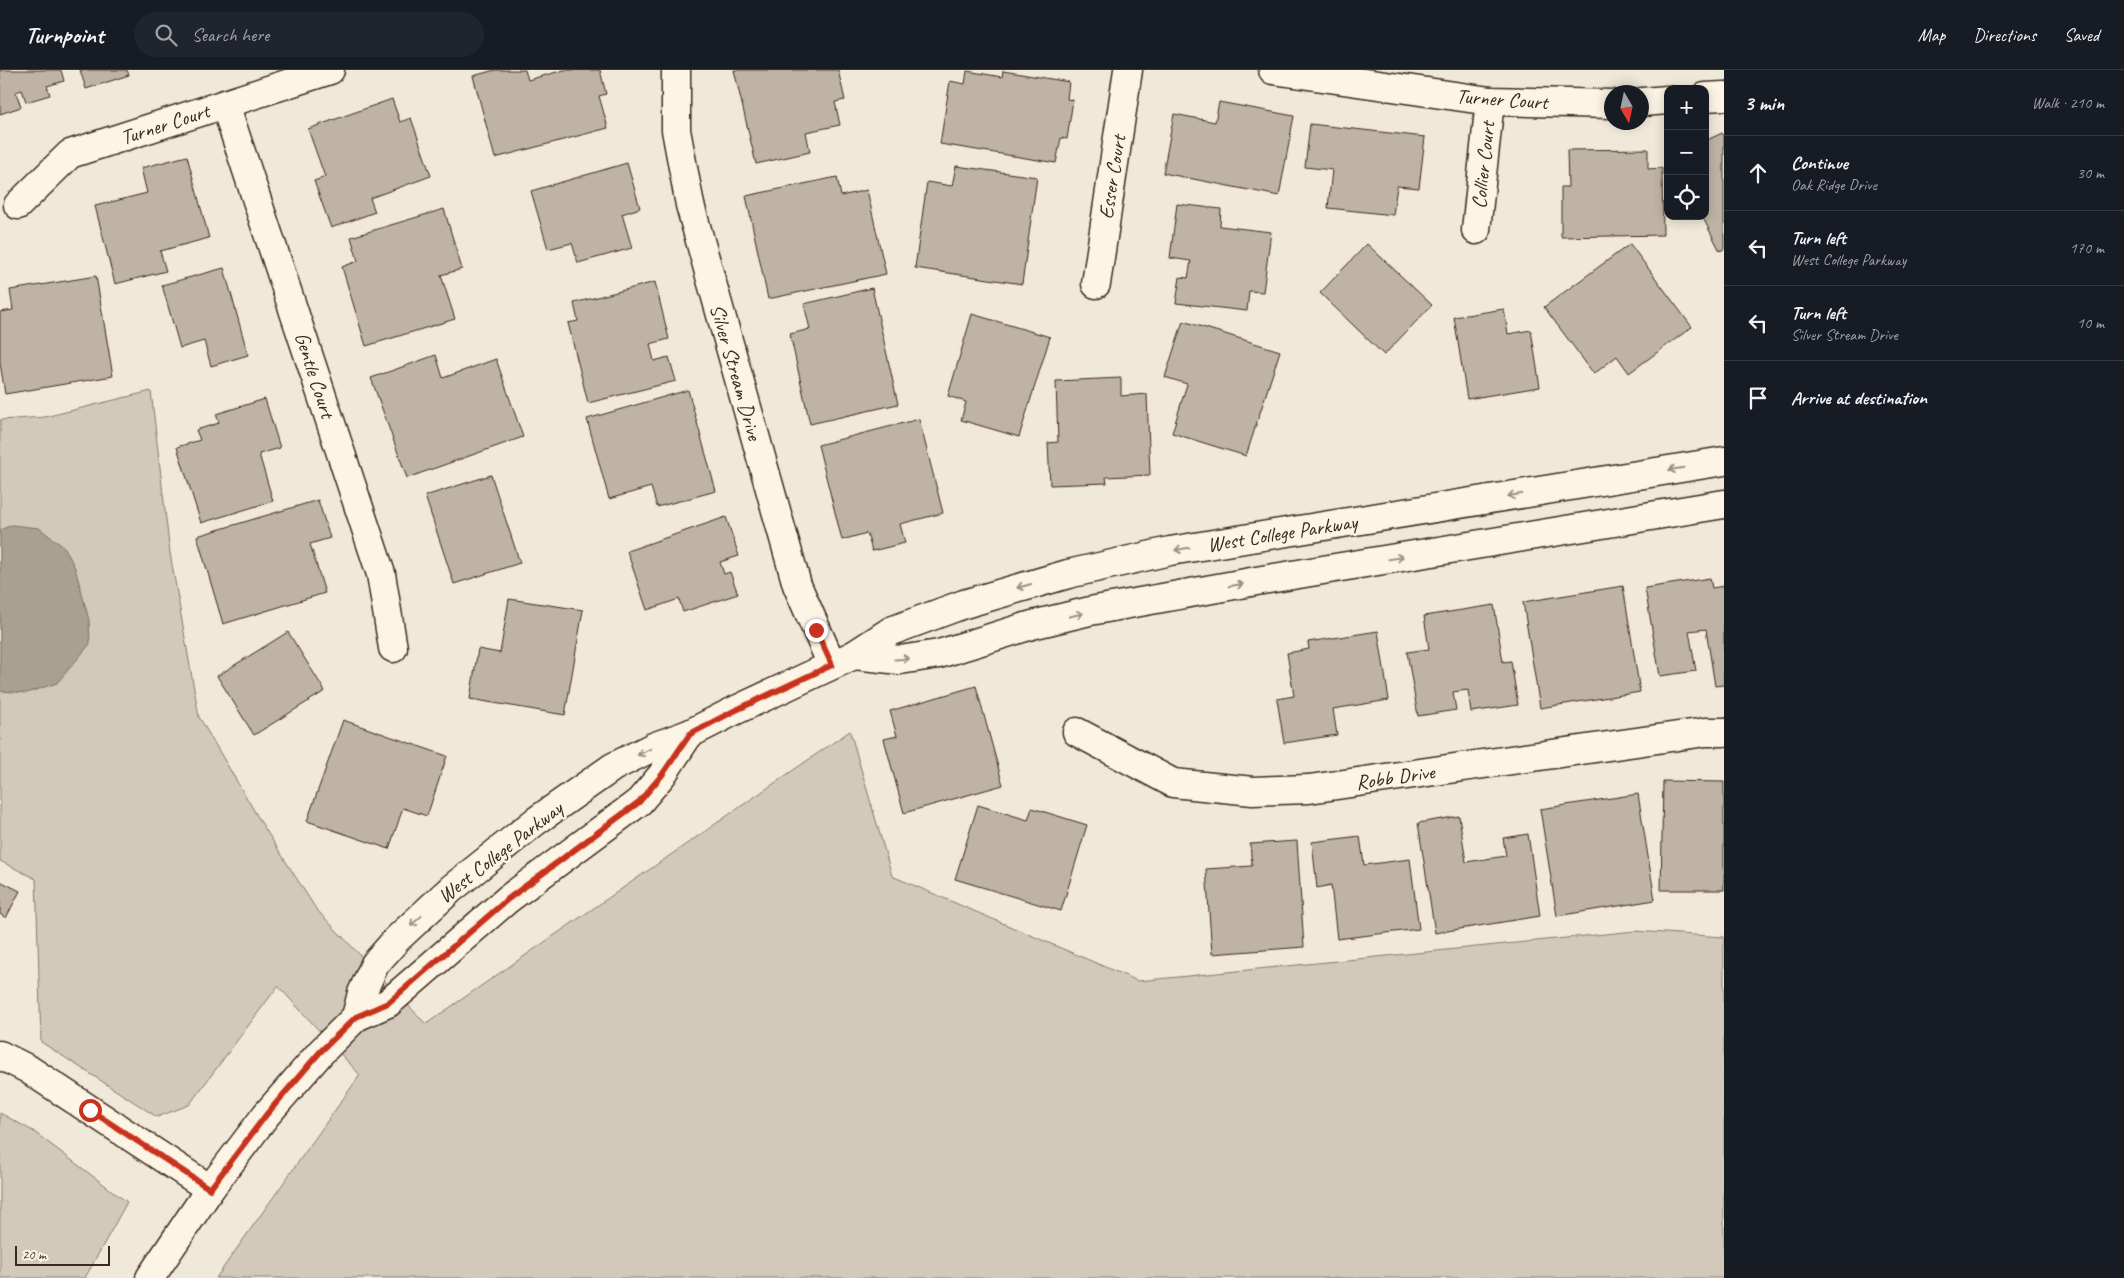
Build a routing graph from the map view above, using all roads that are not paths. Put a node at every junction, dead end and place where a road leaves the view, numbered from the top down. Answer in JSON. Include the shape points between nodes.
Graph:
{"nodes":[{"id":1,"x":330,"y":70,"type":"edge"},
{"id":2,"x":676,"y":70,"type":"edge"},
{"id":3,"x":1128,"y":70,"type":"edge"},
{"id":4,"x":1273,"y":70,"type":"edge"},
{"id":5,"x":1724,"y":96,"type":"edge"},
{"id":6,"x":1709,"y":97,"type":"edge"},
{"id":7,"x":1664,"y":100,"type":"edge"},
{"id":8,"x":1490,"y":101,"type":"junction"},
{"id":9,"x":1649,"y":101,"type":"edge"},
{"id":10,"x":225,"y":104,"type":"junction"},
{"id":11,"x":1604,"y":104,"type":"edge"},
{"id":12,"x":18,"y":205,"type":"dead end"},
{"id":13,"x":1476,"y":230,"type":"dead end"},
{"id":14,"x":1096,"y":284,"type":"dead end"},
{"id":15,"x":1724,"y":461,"type":"edge"},
{"id":16,"x":1724,"y":504,"type":"edge"},
{"id":17,"x":393,"y":648,"type":"dead end"},
{"id":18,"x":843,"y":660,"type":"junction"},
{"id":19,"x":1077,"y":732,"type":"dead end"},
{"id":20,"x":1724,"y":732,"type":"edge"},
{"id":21,"x":690,"y":734,"type":"junction"},
{"id":22,"x":356,"y":1017,"type":"junction"},
{"id":23,"x":0,"y":1055,"type":"edge"},
{"id":24,"x":210,"y":1189,"type":"junction"},
{"id":25,"x":150,"y":1278,"type":"edge"}],
"edges":[{"from":1,"to":10,"type":"street","name":"Turner Court"},
{"from":2,"to":18,"type":"street","name":"Silver Stream Drive","via":[[676,130],[690,204],[797,585]]},
{"from":3,"to":14,"type":"street","name":"Esser Court"},
{"from":4,"to":8,"type":"street","name":"Turner Court"},
{"from":5,"to":6,"type":"street"},
{"from":7,"to":9,"type":"street"},
{"from":8,"to":11,"type":"street","name":"Turner Court"},
{"from":8,"to":13,"type":"street","name":"Collier Court"},
{"from":10,"to":12,"type":"street","name":"Turner Court","via":[[70,154]]},
{"from":10,"to":17,"type":"street","name":"Gentle Court","via":[[381,574]]},
{"from":15,"to":18,"type":"street","name":"West College Parkway","one_way":true,"via":[[1170,551],[964,604],[891,631]]},
{"from":18,"to":16,"type":"street","name":"West College Parkway","one_way":true,"via":[[900,660],[939,654],[1090,611]]},
{"from":18,"to":21,"type":"street","name":"West College Parkway"},
{"from":19,"to":20,"type":"street","name":"Robb Drive","via":[[1173,783],[1253,791],[1309,790]]},
{"from":21,"to":22,"type":"street","name":"West College Parkway","via":[[639,802],[508,899],[388,1003]]},
{"from":21,"to":22,"type":"street","name":"West College Parkway","one_way":true,"via":[[653,747],[613,767],[536,821],[451,889],[375,964]]},
{"from":22,"to":24,"type":"street","name":"West College Parkway","via":[[320,1052],[266,1115]]},
{"from":23,"to":24,"type":"street","via":[[28,1069]]},
{"from":24,"to":25,"type":"street","name":"West College Parkway"}]}
